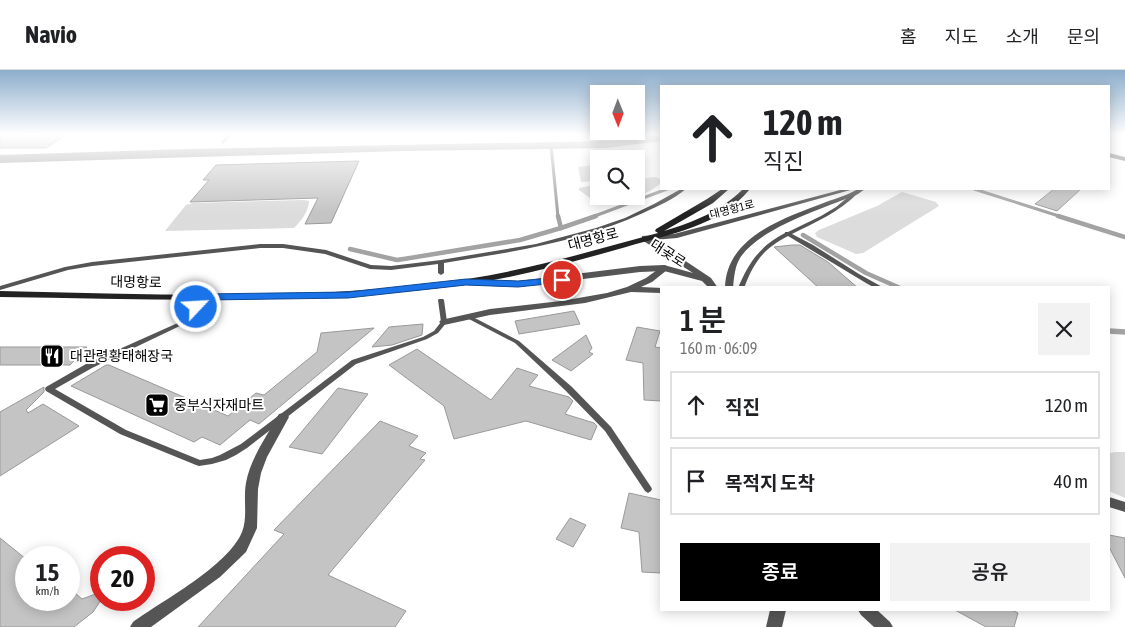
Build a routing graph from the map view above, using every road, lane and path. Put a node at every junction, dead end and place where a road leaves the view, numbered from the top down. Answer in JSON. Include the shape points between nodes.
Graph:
{"nodes":[{"id":1,"x":682,"y":190,"type":"edge"},
{"id":2,"x":725,"y":190,"type":"edge"},
{"id":3,"x":745,"y":190,"type":"edge"},
{"id":4,"x":857,"y":190,"type":"edge"},
{"id":5,"x":787,"y":233,"type":"junction"},
{"id":6,"x":646,"y":238,"type":"junction"},
{"id":7,"x":441,"y":262,"type":"junction"},
{"id":8,"x":664,"y":268,"type":"junction"},
{"id":9,"x":441,"y":272,"type":"dead end"},
{"id":10,"x":708,"y":280,"type":"junction"},
{"id":11,"x":466,"y":282,"type":"junction"},
{"id":12,"x":712,"y":286,"type":"edge"},
{"id":13,"x":729,"y":286,"type":"edge"},
{"id":14,"x":742,"y":286,"type":"edge"},
{"id":15,"x":877,"y":286,"type":"edge"},
{"id":16,"x":0,"y":288,"type":"edge"},
{"id":17,"x":628,"y":290,"type":"junction"},
{"id":18,"x":660,"y":290,"type":"edge"},
{"id":19,"x":10,"y":294,"type":"joint"},
{"id":20,"x":0,"y":295,"type":"edge"},
{"id":21,"x":204,"y":297,"type":"junction"},
{"id":22,"x":441,"y":300,"type":"dead end"},
{"id":23,"x":469,"y":317,"type":"junction"},
{"id":24,"x":444,"y":322,"type":"junction"},
{"id":25,"x":283,"y":417,"type":"junction"},
{"id":26,"x":648,"y":489,"type":"dead end"},
{"id":27,"x":1110,"y":502,"type":"edge"},
{"id":28,"x":1125,"y":507,"type":"edge"},
{"id":29,"x":778,"y":611,"type":"edge"},
{"id":30,"x":867,"y":611,"type":"edge"},
{"id":31,"x":138,"y":627,"type":"edge"},
{"id":32,"x":774,"y":627,"type":"edge"},
{"id":33,"x":885,"y":627,"type":"edge"}],
"edges":[{"from":1,"to":7,"type":"lane","name":"대명항로","via":[[661,204],[614,225],[539,245]]},
{"from":2,"to":6,"type":"main road","name":"대명항로"},
{"from":3,"to":6,"type":"main road","name":"대명항로","via":[[720,211],[695,224]]},
{"from":4,"to":5,"type":"lane","via":[[837,208]]},
{"from":4,"to":6,"type":"street","name":"대명항1로","via":[[674,236]]},
{"from":4,"to":13,"type":"street","via":[[754,239],[738,254],[729,274]]},
{"from":5,"to":14,"type":"lane","via":[[764,249],[745,275]]},
{"from":5,"to":15,"type":"lane"},
{"from":6,"to":10,"type":"street","name":"대곶로"},
{"from":6,"to":11,"type":"main road","name":"대명항로","via":[[573,259]]},
{"from":7,"to":9,"type":"lane"},
{"from":7,"to":16,"type":"lane","name":"대명항로","via":[[380,268],[306,249],[234,247],[67,268]]},
{"from":8,"to":10,"type":"street"},
{"from":8,"to":11,"type":"street","via":[[518,284]]},
{"from":8,"to":17,"type":"street","via":[[651,280]]},
{"from":10,"to":12,"type":"street","name":"대곶로"},
{"from":11,"to":21,"type":"main road","name":"대명항로","via":[[348,295]]},
{"from":17,"to":18,"type":"street"},
{"from":17,"to":23,"type":"street","via":[[598,298]]},
{"from":19,"to":20,"type":"street","name":"대명항로"},
{"from":19,"to":21,"type":"main road","name":"대명항로"},
{"from":21,"to":25,"type":"lane","via":[[182,323],[88,366],[49,389],[124,432],[199,464],[228,457]]},
{"from":22,"to":24,"type":"lane"},
{"from":23,"to":24,"type":"street"},
{"from":23,"to":26,"type":"lane","via":[[517,342],[570,389],[608,429]]},
{"from":24,"to":25,"type":"lane","via":[[425,338],[354,362]]},
{"from":25,"to":31,"type":"street","via":[[257,467],[252,483],[252,523],[239,550],[192,589]]},
{"from":27,"to":28,"type":"street"},
{"from":29,"to":32,"type":"street"},
{"from":30,"to":33,"type":"street"}]}
